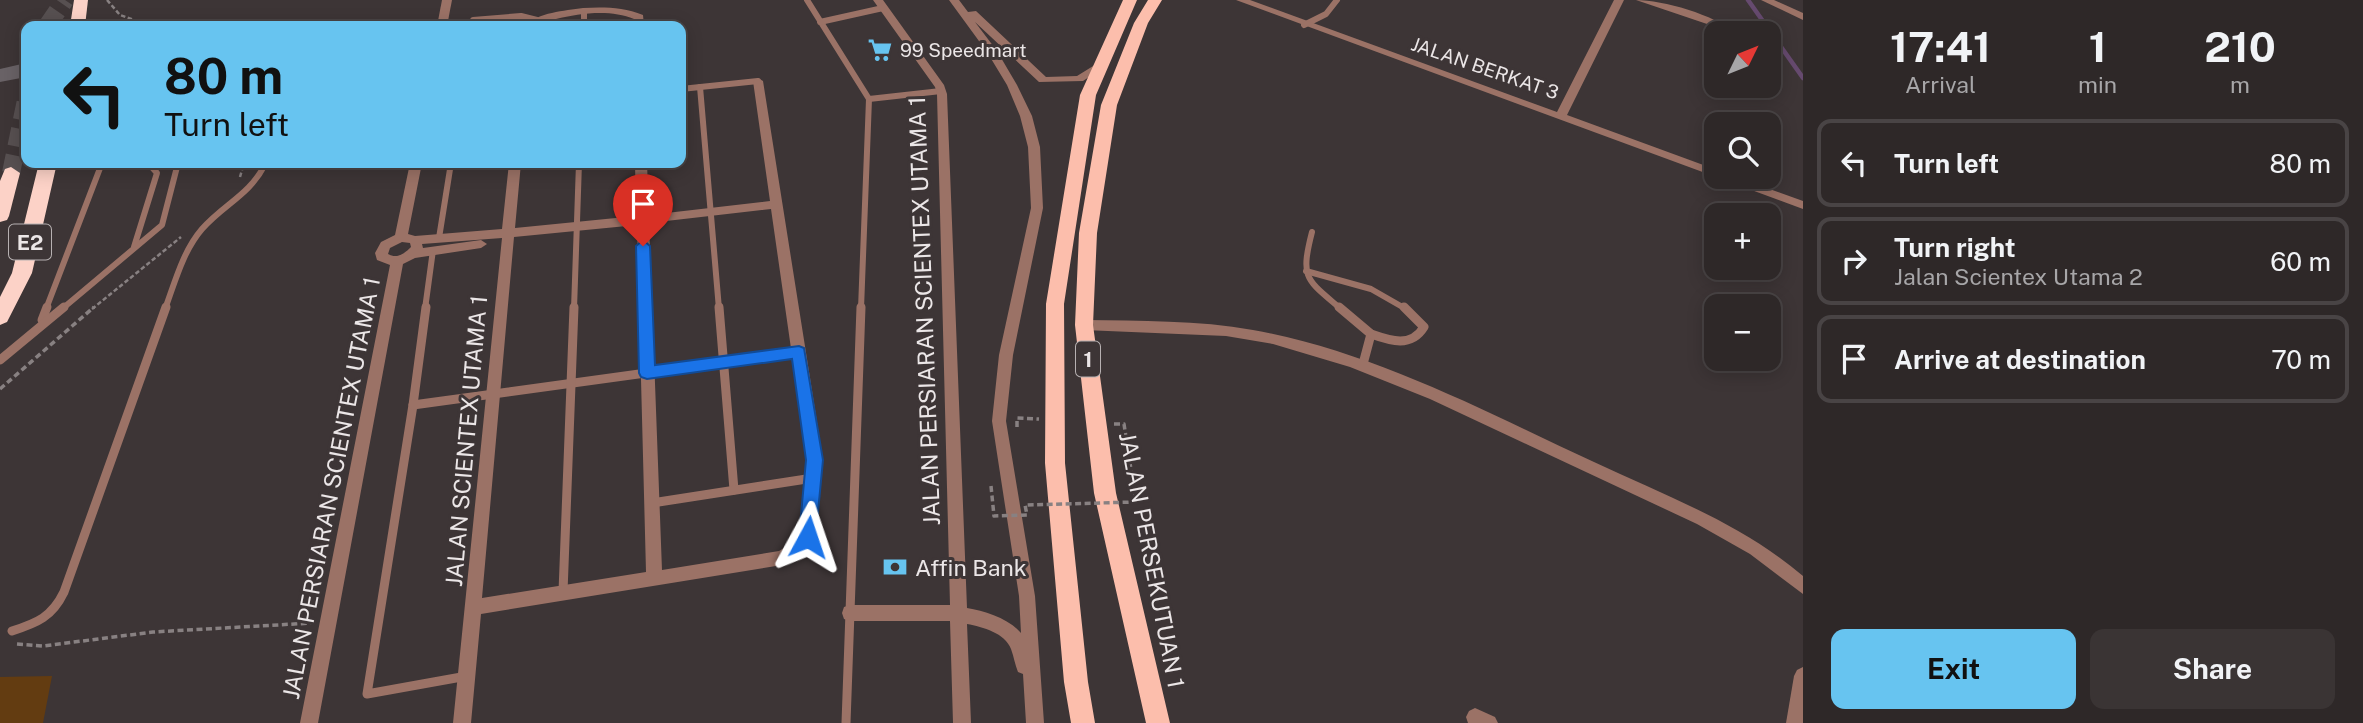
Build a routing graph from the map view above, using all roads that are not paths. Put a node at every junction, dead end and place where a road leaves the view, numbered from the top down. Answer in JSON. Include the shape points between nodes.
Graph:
{"nodes":[{"id":1,"x":81,"y":0,"type":"edge"},
{"id":2,"x":447,"y":0,"type":"edge"},
{"id":3,"x":807,"y":0,"type":"edge"},
{"id":4,"x":956,"y":0,"type":"edge"},
{"id":5,"x":1130,"y":0,"type":"edge"},
{"id":6,"x":1155,"y":0,"type":"edge"},
{"id":7,"x":1241,"y":0,"type":"edge"},
{"id":8,"x":1336,"y":0,"type":"edge"},
{"id":9,"x":1619,"y":0,"type":"edge"},
{"id":10,"x":1641,"y":0,"type":"edge"},
{"id":11,"x":1766,"y":0,"type":"edge"},
{"id":12,"x":881,"y":4,"type":"edge"},
{"id":13,"x":584,"y":13,"type":"junction"},
{"id":14,"x":1803,"y":17,"type":"edge"},
{"id":15,"x":79,"y":21,"type":"edge"},
{"id":16,"x":443,"y":21,"type":"edge"},
{"id":17,"x":473,"y":21,"type":"edge"},
{"id":18,"x":530,"y":21,"type":"edge"},
{"id":19,"x":537,"y":21,"type":"edge"},
{"id":20,"x":584,"y":21,"type":"edge"},
{"id":21,"x":639,"y":21,"type":"edge"},
{"id":22,"x":1708,"y":21,"type":"edge"},
{"id":23,"x":820,"y":22,"type":"junction"},
{"id":24,"x":1304,"y":25,"type":"junction"},
{"id":25,"x":1102,"y":65,"type":"junction"},
{"id":26,"x":758,"y":81,"type":"joint"},
{"id":27,"x":700,"y":87,"type":"junction"},
{"id":28,"x":686,"y":88,"type":"edge"},
{"id":29,"x":941,"y":91,"type":"junction"},
{"id":30,"x":869,"y":99,"type":"junction"},
{"id":31,"x":1561,"y":115,"type":"junction"},
{"id":32,"x":47,"y":168,"type":"edge"},
{"id":33,"x":100,"y":168,"type":"edge"},
{"id":34,"x":152,"y":168,"type":"edge"},
{"id":35,"x":177,"y":168,"type":"edge"},
{"id":36,"x":263,"y":168,"type":"edge"},
{"id":37,"x":415,"y":168,"type":"edge"},
{"id":38,"x":450,"y":168,"type":"edge"},
{"id":39,"x":515,"y":168,"type":"edge"},
{"id":40,"x":579,"y":168,"type":"edge"},
{"id":41,"x":641,"y":168,"type":"edge"},
{"id":42,"x":1704,"y":169,"type":"edge"},
{"id":43,"x":11,"y":173,"type":"tunnel mouth"},
{"id":44,"x":1758,"y":189,"type":"edge"},
{"id":45,"x":776,"y":204,"type":"junction"},
{"id":46,"x":1803,"y":205,"type":"edge"},
{"id":47,"x":711,"y":212,"type":"junction"},
{"id":48,"x":0,"y":216,"type":"edge"},
{"id":49,"x":642,"y":220,"type":"junction"},
{"id":50,"x":576,"y":228,"type":"junction"},
{"id":51,"x":1312,"y":232,"type":"dead end"},
{"id":52,"x":401,"y":237,"type":"junction"},
{"id":53,"x":508,"y":239,"type":"junction"},
{"id":54,"x":415,"y":240,"type":"junction"},
{"id":55,"x":436,"y":244,"type":"junction"},
{"id":56,"x":134,"y":247,"type":"junction"},
{"id":57,"x":412,"y":254,"type":"junction"},
{"id":58,"x":397,"y":261,"type":"junction"},
{"id":59,"x":1306,"y":271,"type":"junction"},
{"id":60,"x":0,"y":317,"type":"edge"},
{"id":61,"x":41,"y":324,"type":"junction"},
{"id":62,"x":1084,"y":325,"type":"junction"},
{"id":63,"x":1371,"y":334,"type":"junction"},
{"id":64,"x":799,"y":352,"type":"junction"},
{"id":65,"x":0,"y":360,"type":"edge"},
{"id":66,"x":723,"y":362,"type":"junction"},
{"id":67,"x":1363,"y":364,"type":"junction"},
{"id":68,"x":647,"y":373,"type":"junction"},
{"id":69,"x":571,"y":383,"type":"junction"},
{"id":70,"x":492,"y":394,"type":"junction"},
{"id":71,"x":413,"y":405,"type":"junction"},
{"id":72,"x":813,"y":478,"type":"junction"},
{"id":73,"x":734,"y":490,"type":"junction"},
{"id":74,"x":652,"y":503,"type":"junction"},
{"id":75,"x":654,"y":578,"type":"junction"},
{"id":76,"x":1803,"y":586,"type":"edge"},
{"id":77,"x":563,"y":592,"type":"junction"},
{"id":78,"x":473,"y":607,"type":"junction"},
{"id":79,"x":850,"y":612,"type":"junction"},
{"id":80,"x":959,"y":613,"type":"junction"},
{"id":81,"x":12,"y":631,"type":"dead end"},
{"id":82,"x":467,"y":676,"type":"junction"},
{"id":83,"x":1803,"y":676,"type":"edge"},
{"id":84,"x":309,"y":723,"type":"edge"},
{"id":85,"x":462,"y":723,"type":"edge"},
{"id":86,"x":846,"y":723,"type":"edge"},
{"id":87,"x":962,"y":723,"type":"edge"},
{"id":88,"x":1033,"y":723,"type":"edge"},
{"id":89,"x":1083,"y":723,"type":"edge"},
{"id":90,"x":1158,"y":723,"type":"edge"},
{"id":91,"x":1795,"y":723,"type":"edge"}],
"edges":[{"from":1,"to":15,"type":"highway"},
{"from":2,"to":16,"type":"street"},
{"from":3,"to":23,"type":"lane"},
{"from":4,"to":25,"type":"street","via":[[1043,80],[1079,79]]},
{"from":4,"to":88,"type":"street","via":[[1012,85],[1034,147],[1037,208],[1006,355],[999,421],[1027,596]]},
{"from":5,"to":25,"type":"highway","number":"1"},
{"from":6,"to":62,"type":"highway","name":"JALAN PERSEKUTUAN 1","number":"1","via":[[1141,23],[1109,105],[1088,233]]},
{"from":7,"to":24,"type":"street","name":"JALAN BERKAT 3"},
{"from":8,"to":24,"type":"lane","via":[[1326,14]]},
{"from":9,"to":31,"type":"street"},
{"from":10,"to":22,"type":"street"},
{"from":11,"to":14,"type":"street"},
{"from":12,"to":23,"type":"lane"},
{"from":12,"to":29,"type":"street","name":"JALAN PERSIARAN SCIENTEX UTAMA 1"},
{"from":13,"to":19,"type":"street"},
{"from":13,"to":20,"type":"lane"},
{"from":13,"to":21,"type":"street","via":[[627,10]]},
{"from":17,"to":18,"type":"lane","via":[[521,16]]},
{"from":23,"to":30,"type":"lane"},
{"from":24,"to":31,"type":"street","name":"JALAN BERKAT 3"},
{"from":25,"to":89,"type":"highway","number":"1","via":[[1088,95],[1055,304],[1055,463]]},
{"from":26,"to":27,"type":"lane"},
{"from":26,"to":45,"type":"street"},
{"from":27,"to":28,"type":"lane"},
{"from":27,"to":47,"type":"lane"},
{"from":29,"to":30,"type":"lane"},
{"from":29,"to":80,"type":"street","name":"JALAN PERSIARAN SCIENTEX UTAMA 1"},
{"from":30,"to":79,"type":"lane"},
{"from":31,"to":42,"type":"street","name":"JALAN BERKAT 3"},
{"from":32,"to":60,"type":"highway","number":"E2","via":[[22,273]]},
{"from":33,"to":61,"type":"lane"},
{"from":34,"to":56,"type":"lane","via":[[157,173]]},
{"from":35,"to":56,"type":"lane","via":[[162,225]]},
{"from":36,"to":81,"type":"lane","via":[[256,182],[201,230],[181,265],[54,613]]},
{"from":37,"to":52,"type":"street","name":"JALAN PERSIARAN SCIENTEX UTAMA 1"},
{"from":38,"to":55,"type":"lane"},
{"from":39,"to":53,"type":"street","name":"JALAN SCIENTEX UTAMA 1"},
{"from":40,"to":50,"type":"lane"},
{"from":41,"to":49,"type":"street"},
{"from":43,"to":48,"type":"highway","number":"E2"},
{"from":44,"to":46,"type":"street"},
{"from":45,"to":47,"type":"street"},
{"from":45,"to":64,"type":"street"},
{"from":47,"to":49,"type":"street"},
{"from":47,"to":66,"type":"lane"},
{"from":49,"to":50,"type":"street"},
{"from":49,"to":68,"type":"street"},
{"from":50,"to":53,"type":"street"},
{"from":50,"to":69,"type":"lane"},
{"from":51,"to":59,"type":"lane"},
{"from":52,"to":54,"type":"street"},
{"from":52,"to":58,"type":"street","name":"JALAN PERSIARAN SCIENTEX UTAMA 1","via":[[389,241],[381,253],[386,260]]},
{"from":53,"to":55,"type":"street"},
{"from":53,"to":70,"type":"street","name":"JALAN SCIENTEX UTAMA 1"},
{"from":54,"to":55,"type":"street"},
{"from":54,"to":57,"type":"street"},
{"from":55,"to":57,"type":"street","name":"JALAN PERSIARAN SCIENTEX UTAMA 1"},
{"from":55,"to":71,"type":"lane"},
{"from":56,"to":61,"type":"lane"},
{"from":57,"to":58,"type":"street","name":"JALAN PERSIARAN SCIENTEX UTAMA 1"},
{"from":58,"to":84,"type":"street","name":"JALAN PERSIARAN SCIENTEX UTAMA 1"},
{"from":59,"to":63,"type":"lane","via":[[1311,283]]},
{"from":59,"to":63,"type":"lane","via":[[1392,299],[1416,314],[1424,327],[1404,342]]},
{"from":61,"to":65,"type":"lane"},
{"from":62,"to":67,"type":"street","via":[[1194,328],[1262,337]]},
{"from":62,"to":90,"type":"highway","name":"JALAN PERSEKUTUAN 1","number":"1","via":[[1105,493]]},
{"from":63,"to":67,"type":"lane"},
{"from":64,"to":66,"type":"lane"},
{"from":64,"to":72,"type":"street","via":[[815,460]]},
{"from":66,"to":68,"type":"lane"},
{"from":66,"to":73,"type":"lane"},
{"from":67,"to":76,"type":"street","via":[[1703,520],[1765,556]]},
{"from":68,"to":69,"type":"lane"},
{"from":68,"to":74,"type":"street"},
{"from":69,"to":70,"type":"lane"},
{"from":69,"to":77,"type":"lane"},
{"from":70,"to":71,"type":"lane"},
{"from":70,"to":78,"type":"street","name":"JALAN SCIENTEX UTAMA 1"},
{"from":71,"to":82,"type":"lane","via":[[367,694]]},
{"from":72,"to":73,"type":"lane"},
{"from":72,"to":75,"type":"street","via":[[808,537],[800,547],[782,558]]},
{"from":73,"to":74,"type":"lane"},
{"from":74,"to":75,"type":"street"},
{"from":75,"to":77,"type":"street"},
{"from":77,"to":78,"type":"street"},
{"from":78,"to":82,"type":"street","name":"JALAN SCIENTEX UTAMA 1"},
{"from":79,"to":80,"type":"street"},
{"from":79,"to":86,"type":"lane"},
{"from":80,"to":87,"type":"street","name":"JALAN PERSIARAN SCIENTEX UTAMA 1"},
{"from":80,"to":88,"type":"street","via":[[1012,634],[1022,652]]},
{"from":82,"to":85,"type":"street","name":"JALAN SCIENTEX UTAMA 1"},
{"from":83,"to":91,"type":"street"}]}
